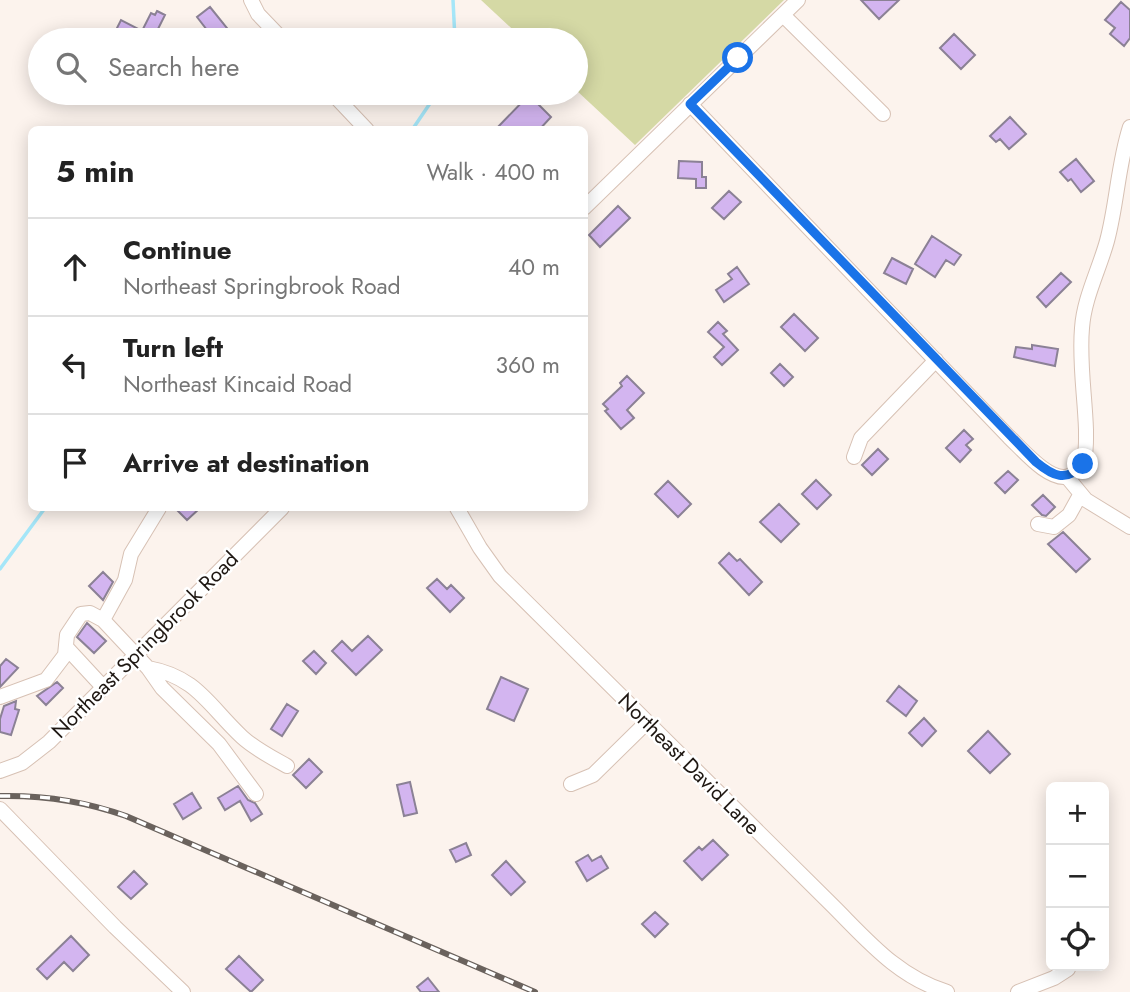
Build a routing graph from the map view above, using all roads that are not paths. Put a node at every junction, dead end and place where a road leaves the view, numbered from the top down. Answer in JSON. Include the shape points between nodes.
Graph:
{"nodes":[{"id":1,"x":251,"y":0,"type":"edge"},
{"id":2,"x":798,"y":0,"type":"edge"},
{"id":3,"x":783,"y":15,"type":"junction"},
{"id":4,"x":271,"y":28,"type":"edge"},
{"id":5,"x":690,"y":104,"type":"junction"},
{"id":6,"x":344,"y":105,"type":"edge"},
{"id":7,"x":883,"y":114,"type":"dead end"},
{"id":8,"x":364,"y":126,"type":"edge"},
{"id":9,"x":1130,"y":127,"type":"edge"},
{"id":10,"x":588,"y":204,"type":"edge"},
{"id":11,"x":936,"y":360,"type":"junction"},
{"id":12,"x":854,"y":457,"type":"dead end"},
{"id":13,"x":1067,"y":477,"type":"junction"},
{"id":14,"x":1080,"y":495,"type":"junction"},
{"id":15,"x":157,"y":511,"type":"edge"},
{"id":16,"x":279,"y":511,"type":"edge"},
{"id":17,"x":459,"y":511,"type":"edge"},
{"id":18,"x":1038,"y":524,"type":"dead end"},
{"id":19,"x":1130,"y":527,"type":"edge"},
{"id":20,"x":103,"y":620,"type":"junction"},
{"id":21,"x":66,"y":647,"type":"junction"},
{"id":22,"x":136,"y":654,"type":"junction"},
{"id":23,"x":148,"y":668,"type":"junction"},
{"id":24,"x":103,"y":687,"type":"junction"},
{"id":25,"x":0,"y":698,"type":"edge"},
{"id":26,"x":647,"y":722,"type":"junction"},
{"id":27,"x":287,"y":766,"type":"dead end"},
{"id":28,"x":0,"y":771,"type":"edge"},
{"id":29,"x":571,"y":784,"type":"dead end"},
{"id":30,"x":256,"y":794,"type":"dead end"},
{"id":31,"x":0,"y":809,"type":"edge"},
{"id":32,"x":1063,"y":971,"type":"edge"},
{"id":33,"x":183,"y":992,"type":"edge"},
{"id":34,"x":947,"y":992,"type":"edge"},
{"id":35,"x":1018,"y":992,"type":"edge"}],
"edges":[{"from":1,"to":4,"type":"street"},
{"from":2,"to":3,"type":"street"},
{"from":3,"to":5,"type":"street"},
{"from":3,"to":7,"type":"street"},
{"from":5,"to":10,"type":"street"},
{"from":5,"to":11,"type":"street"},
{"from":6,"to":8,"type":"street"},
{"from":9,"to":13,"type":"street","via":[[1107,241],[1082,324],[1086,448],[1083,464]]},
{"from":11,"to":12,"type":"street","via":[[861,438]]},
{"from":11,"to":13,"type":"street","via":[[1036,462],[1058,477]]},
{"from":13,"to":14,"type":"street"},
{"from":14,"to":18,"type":"street","via":[[1069,515],[1054,527]]},
{"from":14,"to":19,"type":"street"},
{"from":15,"to":20,"type":"street","via":[[131,554],[125,580]]},
{"from":16,"to":22,"type":"street","name":"Northeast Springbrook Road"},
{"from":17,"to":26,"type":"street","name":"Northeast David Lane","via":[[500,576]]},
{"from":20,"to":21,"type":"street","via":[[81,614],[67,635]]},
{"from":20,"to":22,"type":"street"},
{"from":21,"to":24,"type":"street"},
{"from":21,"to":25,"type":"street","via":[[46,680]]},
{"from":22,"to":23,"type":"street"},
{"from":22,"to":24,"type":"street","name":"Northeast Springbrook Road"},
{"from":23,"to":27,"type":"street","via":[[187,681],[242,737]]},
{"from":23,"to":30,"type":"street","via":[[219,744]]},
{"from":24,"to":28,"type":"street","name":"Northeast Springbrook Road","via":[[33,755]]},
{"from":26,"to":29,"type":"street","via":[[593,775]]},
{"from":26,"to":34,"type":"street","name":"Northeast David Lane","via":[[885,958],[908,976]]},
{"from":31,"to":33,"type":"street"},
{"from":32,"to":35,"type":"street"}]}
